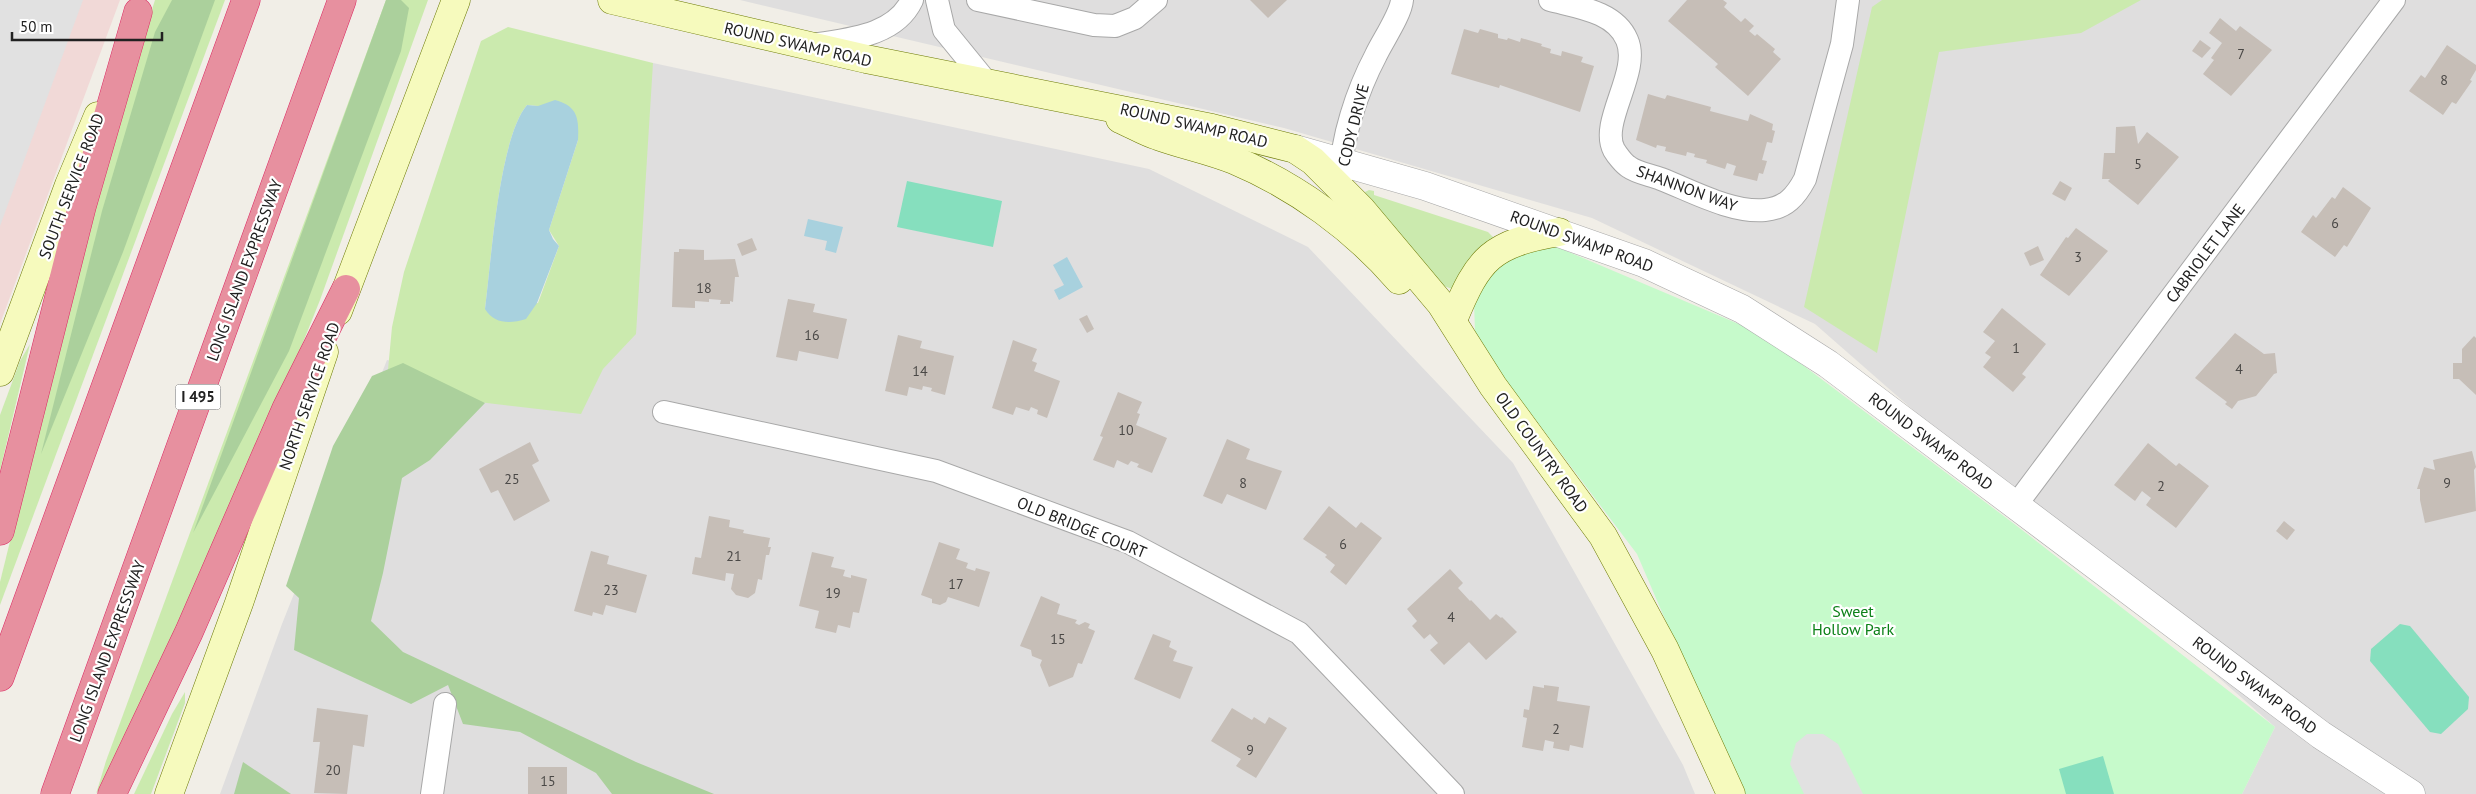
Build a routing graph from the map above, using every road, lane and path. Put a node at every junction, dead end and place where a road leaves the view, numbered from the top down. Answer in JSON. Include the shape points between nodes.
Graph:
{"nodes":[{"id":1,"x":246,"y":0,"type":"edge"},
{"id":2,"x":342,"y":0,"type":"edge"},
{"id":3,"x":456,"y":0,"type":"edge"},
{"id":4,"x":612,"y":0,"type":"edge"},
{"id":5,"x":912,"y":0,"type":"edge"},
{"id":6,"x":937,"y":0,"type":"edge"},
{"id":7,"x":978,"y":0,"type":"edge"},
{"id":8,"x":1156,"y":0,"type":"edge"},
{"id":9,"x":1550,"y":0,"type":"edge"},
{"id":10,"x":1848,"y":0,"type":"edge"},
{"id":11,"x":2394,"y":0,"type":"edge"},
{"id":12,"x":1409,"y":1,"type":"edge"},
{"id":13,"x":141,"y":6,"type":"edge"},
{"id":14,"x":806,"y":46,"type":"junction"},
{"id":15,"x":988,"y":84,"type":"junction"},
{"id":16,"x":1082,"y":101,"type":"junction"},
{"id":17,"x":1296,"y":149,"type":"joint"},
{"id":18,"x":1341,"y":175,"type":"junction"},
{"id":19,"x":1346,"y":228,"type":"junction"},
{"id":20,"x":1559,"y":232,"type":"junction"},
{"id":21,"x":346,"y":289,"type":"junction"},
{"id":22,"x":1452,"y":320,"type":"junction"},
{"id":23,"x":0,"y":372,"type":"edge"},
{"id":24,"x":1493,"y":386,"type":"junction"},
{"id":25,"x":664,"y":412,"type":"dead end"},
{"id":26,"x":2016,"y":505,"type":"junction"},
{"id":27,"x":0,"y":531,"type":"edge"},
{"id":28,"x":0,"y":677,"type":"edge"},
{"id":29,"x":446,"y":704,"type":"dead end"},
{"id":30,"x":1729,"y":793,"type":"edge"},
{"id":31,"x":55,"y":794,"type":"edge"},
{"id":32,"x":112,"y":794,"type":"edge"},
{"id":33,"x":169,"y":794,"type":"edge"},
{"id":34,"x":432,"y":794,"type":"edge"},
{"id":35,"x":1454,"y":794,"type":"edge"},
{"id":36,"x":2411,"y":794,"type":"edge"}],
"edges":[{"from":1,"to":28,"type":"highway"},
{"from":2,"to":31,"type":"highway","name":"LONG ISLAND EXPRESSWAY","number":"I 495"},
{"from":3,"to":21,"type":"main road","name":"NORTH SERVICE ROAD"},
{"from":4,"to":14,"type":"main road","name":"ROUND SWAMP ROAD"},
{"from":5,"to":14,"type":"street","via":[[906,12],[889,26],[858,37]]},
{"from":6,"to":15,"type":"street","via":[[944,30]]},
{"from":7,"to":8,"type":"street","via":[[1114,26],[1135,18]]},
{"from":9,"to":10,"type":"street","name":"SHANNON WAY","via":[[1600,14],[1617,24],[1627,39],[1630,54],[1628,70],[1611,127],[1613,149],[1629,167],[1732,206],[1766,210],[1787,204],[1805,179],[1842,44]]},
{"from":11,"to":26,"type":"street","name":"CABRIOLET LANE"},
{"from":12,"to":18,"type":"street","name":"CODY DRIVE","via":[[1362,82]]},
{"from":13,"to":23,"type":"main road","name":"SOUTH SERVICE ROAD","via":[[69,185]]},
{"from":13,"to":27,"type":"highway","via":[[82,206]]},
{"from":14,"to":15,"type":"main road","name":"ROUND SWAMP ROAD"},
{"from":15,"to":16,"type":"main road","name":"ROUND SWAMP ROAD"},
{"from":16,"to":17,"type":"main road","name":"ROUND SWAMP ROAD"},
{"from":16,"to":19,"type":"main road","via":[[1156,136],[1212,152],[1253,169]]},
{"from":17,"to":18,"type":"main road","name":"OLD COUNTRY ROAD"},
{"from":18,"to":19,"type":"street","name":"CODY DRIVE"},
{"from":18,"to":20,"type":"street","name":"ROUND SWAMP ROAD","via":[[1425,186]]},
{"from":18,"to":22,"type":"main road","name":"OLD COUNTRY ROAD"},
{"from":19,"to":24,"type":"main road","via":[[1381,259]]},
{"from":20,"to":22,"type":"main road","via":[[1512,242],[1493,253],[1476,271]]},
{"from":20,"to":26,"type":"street","name":"ROUND SWAMP ROAD","via":[[1644,263],[1750,313],[1828,364]]},
{"from":21,"to":32,"type":"highway","via":[[286,409],[189,632]]},
{"from":21,"to":33,"type":"main road","name":"NORTH SERVICE ROAD","via":[[239,602]]},
{"from":22,"to":24,"type":"main road","name":"OLD COUNTRY ROAD"},
{"from":24,"to":30,"type":"main road","name":"OLD COUNTRY ROAD","via":[[1603,536],[1625,573],[1665,650]]},
{"from":25,"to":35,"type":"street","name":"OLD BRIDGE COURT","via":[[936,471],[1128,542],[1298,633]]},
{"from":26,"to":36,"type":"street","name":"ROUND SWAMP ROAD","via":[[2321,735]]},
{"from":29,"to":34,"type":"street"}]}
